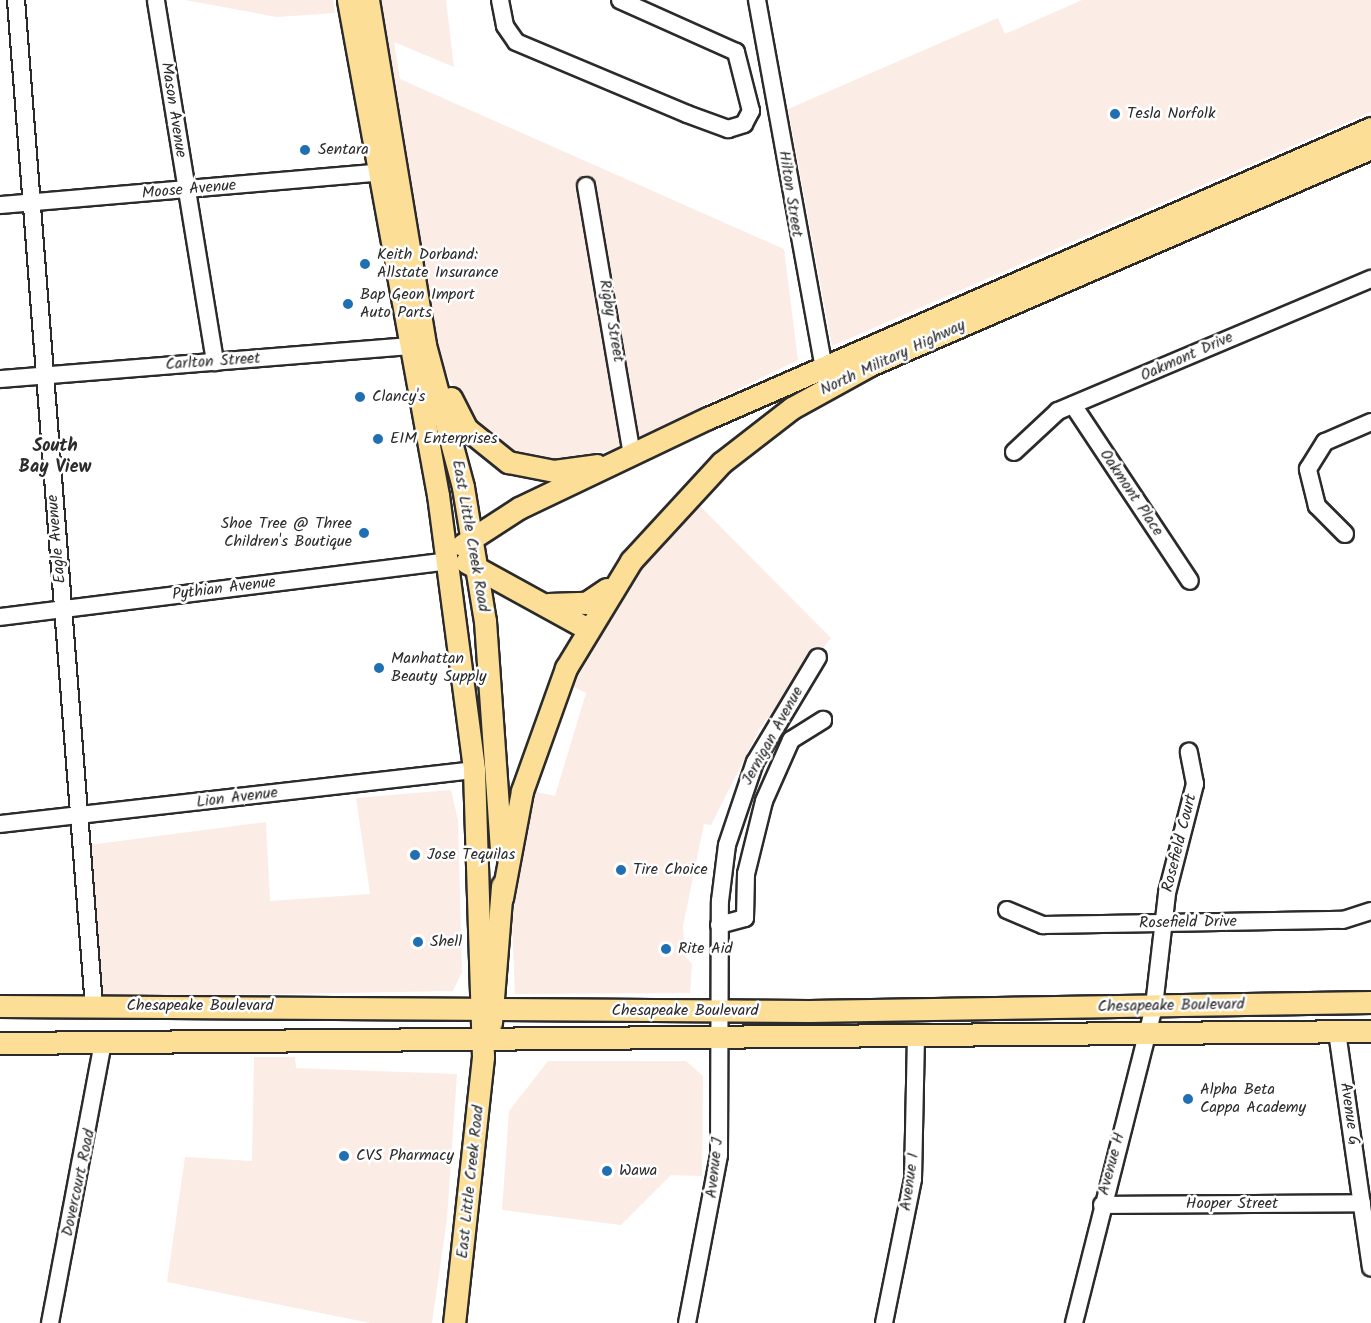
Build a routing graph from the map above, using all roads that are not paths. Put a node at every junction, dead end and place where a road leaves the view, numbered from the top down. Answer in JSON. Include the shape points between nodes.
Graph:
{"nodes":[{"id":1,"x":16,"y":0,"type":"edge"},
{"id":2,"x":348,"y":0,"type":"edge"},
{"id":3,"x":368,"y":0,"type":"edge"},
{"id":4,"x":500,"y":0,"type":"edge"},
{"id":5,"x":620,"y":0,"type":"edge"},
{"id":6,"x":757,"y":0,"type":"edge"},
{"id":7,"x":156,"y":1,"type":"edge"},
{"id":8,"x":1371,"y":128,"type":"edge"},
{"id":9,"x":1371,"y":148,"type":"edge"},
{"id":10,"x":377,"y":173,"type":"junction"},
{"id":11,"x":586,"y":186,"type":"dead end"},
{"id":12,"x":186,"y":190,"type":"junction"},
{"id":13,"x":32,"y":203,"type":"junction"},
{"id":14,"x":0,"y":205,"type":"edge"},
{"id":15,"x":1371,"y":279,"type":"edge"},
{"id":16,"x":416,"y":346,"type":"junction"},
{"id":17,"x":215,"y":362,"type":"junction"},
{"id":18,"x":822,"y":366,"type":"junction"},
{"id":19,"x":44,"y":375,"type":"junction"},
{"id":20,"x":0,"y":379,"type":"edge"},
{"id":21,"x":828,"y":387,"type":"junction"},
{"id":22,"x":1072,"y":405,"type":"junction"},
{"id":23,"x":1371,"y":422,"type":"edge"},
{"id":24,"x":1014,"y":452,"type":"dead end"},
{"id":25,"x":633,"y":456,"type":"junction"},
{"id":26,"x":1346,"y":534,"type":"dead end"},
{"id":27,"x":471,"y":536,"type":"junction"},
{"id":28,"x":448,"y":561,"type":"junction"},
{"id":29,"x":476,"y":563,"type":"junction"},
{"id":30,"x":623,"y":573,"type":"junction"},
{"id":31,"x":1190,"y":581,"type":"dead end"},
{"id":32,"x":544,"y":603,"type":"junction"},
{"id":33,"x":63,"y":609,"type":"junction"},
{"id":34,"x":0,"y":617,"type":"edge"},
{"id":35,"x":586,"y":628,"type":"junction"},
{"id":36,"x":818,"y":657,"type":"dead end"},
{"id":37,"x":823,"y":720,"type":"dead end"},
{"id":38,"x":1189,"y":752,"type":"dead end"},
{"id":39,"x":474,"y":770,"type":"junction"},
{"id":40,"x":79,"y":817,"type":"junction"},
{"id":41,"x":0,"y":824,"type":"edge"},
{"id":42,"x":502,"y":898,"type":"junction"},
{"id":43,"x":1007,"y":910,"type":"dead end"},
{"id":44,"x":1371,"y":911,"type":"edge"},
{"id":45,"x":1162,"y":924,"type":"junction"},
{"id":46,"x":719,"y":925,"type":"junction"},
{"id":47,"x":1371,"y":1002,"type":"edge"},
{"id":48,"x":0,"y":1006,"type":"edge"},
{"id":49,"x":94,"y":1006,"type":"junction"},
{"id":50,"x":1154,"y":1006,"type":"junction"},
{"id":51,"x":487,"y":1011,"type":"junction"},
{"id":52,"x":718,"y":1011,"type":"junction"},
{"id":53,"x":1371,"y":1031,"type":"edge"},
{"id":54,"x":1337,"y":1032,"type":"junction"},
{"id":55,"x":1146,"y":1035,"type":"junction"},
{"id":56,"x":916,"y":1039,"type":"junction"},
{"id":57,"x":483,"y":1040,"type":"junction"},
{"id":58,"x":718,"y":1040,"type":"junction"},
{"id":59,"x":0,"y":1043,"type":"edge"},
{"id":60,"x":103,"y":1043,"type":"junction"},
{"id":61,"x":1362,"y":1203,"type":"junction"},
{"id":62,"x":1102,"y":1205,"type":"junction"},
{"id":63,"x":1371,"y":1268,"type":"edge"},
{"id":64,"x":50,"y":1323,"type":"edge"},
{"id":65,"x":454,"y":1323,"type":"edge"},
{"id":66,"x":687,"y":1323,"type":"edge"},
{"id":67,"x":884,"y":1323,"type":"edge"},
{"id":68,"x":1074,"y":1323,"type":"edge"}],
"edges":[{"from":1,"to":13,"type":"street","name":"Eagle Avenue"},
{"from":2,"to":10,"type":"main road","name":"East Little Creek Road"},
{"from":3,"to":16,"type":"main road","name":"East Little Creek Road"},
{"from":4,"to":5,"type":"street","via":[[505,26],[516,42],[697,118],[728,129],[744,124],[751,111],[736,52]]},
{"from":6,"to":18,"type":"street","name":"Hilton Street"},
{"from":7,"to":12,"type":"street","name":"Mason Avenue"},
{"from":8,"to":18,"type":"main road","name":"North Military Highway"},
{"from":9,"to":21,"type":"main road","name":"North Military Highway"},
{"from":10,"to":12,"type":"street","name":"Moose Avenue"},
{"from":10,"to":16,"type":"main road","name":"East Little Creek Road"},
{"from":11,"to":25,"type":"street","name":"Rigby Street"},
{"from":12,"to":13,"type":"street","name":"Moose Avenue"},
{"from":12,"to":17,"type":"street","name":"Mason Avenue"},
{"from":13,"to":14,"type":"street","name":"Moose Avenue"},
{"from":13,"to":19,"type":"street","name":"Eagle Avenue"},
{"from":15,"to":22,"type":"street","name":"Oakmont Drive"},
{"from":16,"to":17,"type":"street","name":"Carlton Street"},
{"from":16,"to":25,"type":"main road","via":[[458,416],[481,443],[508,462],[554,471]]},
{"from":16,"to":27,"type":"main road","name":"East Little Creek Road"},
{"from":16,"to":28,"type":"main road","name":"East Little Creek Road"},
{"from":17,"to":19,"type":"street","name":"Carlton Street"},
{"from":18,"to":21,"type":"street","name":"Hilton Street"},
{"from":18,"to":25,"type":"main road","name":"North Military Highway"},
{"from":19,"to":20,"type":"street","name":"Carlton Street"},
{"from":19,"to":33,"type":"street","name":"Eagle Avenue"},
{"from":21,"to":30,"type":"main road","name":"North Military Highway","via":[[721,463]]},
{"from":22,"to":24,"type":"street","name":"Oakmont Drive","via":[[1043,420]]},
{"from":22,"to":31,"type":"street","name":"Oakmont Place"},
{"from":23,"to":26,"type":"street","via":[[1325,442],[1308,468],[1317,506]]},
{"from":25,"to":27,"type":"main road","name":"North Military Highway","via":[[519,508]]},
{"from":27,"to":28,"type":"main road","name":"North Military Highway"},
{"from":27,"to":29,"type":"main road","name":"East Little Creek Road"},
{"from":28,"to":29,"type":"main road"},
{"from":28,"to":33,"type":"street","name":"Pythian Avenue"},
{"from":28,"to":39,"type":"main road","name":"East Little Creek Road"},
{"from":29,"to":32,"type":"main road"},
{"from":29,"to":42,"type":"main road","name":"East Little Creek Road","via":[[493,686]]},
{"from":30,"to":32,"type":"main road","via":[[586,603]]},
{"from":30,"to":35,"type":"main road","name":"North Military Highway"},
{"from":32,"to":35,"type":"main road"},
{"from":33,"to":34,"type":"street","name":"Pythian Avenue"},
{"from":33,"to":40,"type":"street","name":"Eagle Avenue"},
{"from":35,"to":42,"type":"main road","name":"North Military Highway","via":[[534,751]]},
{"from":36,"to":46,"type":"street","name":"Jernigan Avenue","via":[[742,790],[727,845]]},
{"from":37,"to":46,"type":"street","name":"Jernigan Avenue","via":[[791,740],[764,801],[746,874],[745,918]]},
{"from":38,"to":45,"type":"street","name":"Rosefield Court","via":[[1195,784]]},
{"from":39,"to":40,"type":"street","name":"Lion Avenue"},
{"from":39,"to":51,"type":"main road","name":"East Little Creek Road"},
{"from":40,"to":41,"type":"street","name":"Lion Avenue"},
{"from":40,"to":49,"type":"street","name":"Eagle Avenue"},
{"from":42,"to":51,"type":"main road","name":"East Little Creek Road"},
{"from":43,"to":45,"type":"street","name":"Rosefield Drive","via":[[1043,925]]},
{"from":44,"to":45,"type":"street","name":"Rosefield Drive","via":[[1343,920]]},
{"from":45,"to":50,"type":"street","name":"Rosefield Court"},
{"from":46,"to":52,"type":"street","name":"Jernigan Avenue"},
{"from":47,"to":50,"type":"main road","name":"Chesapeake Boulevard"},
{"from":48,"to":49,"type":"main road","name":"Chesapeake Boulevard"},
{"from":49,"to":51,"type":"main road","name":"Chesapeake Boulevard"},
{"from":50,"to":52,"type":"main road","name":"Chesapeake Boulevard"},
{"from":50,"to":55,"type":"street","name":"Avenue H"},
{"from":51,"to":52,"type":"main road","name":"Chesapeake Boulevard"},
{"from":51,"to":57,"type":"main road","name":"East Little Creek Road"},
{"from":52,"to":58,"type":"street","name":"Avenue J"},
{"from":53,"to":54,"type":"main road","name":"Chesapeake Boulevard"},
{"from":54,"to":55,"type":"main road","name":"Chesapeake Boulevard"},
{"from":54,"to":61,"type":"street","name":"Avenue G"},
{"from":55,"to":56,"type":"main road","name":"Chesapeake Boulevard"},
{"from":55,"to":62,"type":"street","name":"Avenue H"},
{"from":56,"to":58,"type":"main road","name":"Chesapeake Boulevard"},
{"from":56,"to":67,"type":"street","name":"Avenue I","via":[[914,1170]]},
{"from":57,"to":58,"type":"main road","name":"Chesapeake Boulevard"},
{"from":57,"to":60,"type":"main road","name":"Chesapeake Boulevard"},
{"from":57,"to":65,"type":"main road","name":"East Little Creek Road","via":[[472,1196]]},
{"from":58,"to":66,"type":"street","name":"Avenue J","via":[[718,1171]]},
{"from":59,"to":60,"type":"main road","name":"Chesapeake Boulevard"},
{"from":60,"to":64,"type":"street","name":"Dovercourt Road"},
{"from":61,"to":62,"type":"street","name":"Hooper Street"},
{"from":61,"to":63,"type":"street","name":"Avenue G"},
{"from":62,"to":68,"type":"street","name":"Avenue H"}]}
